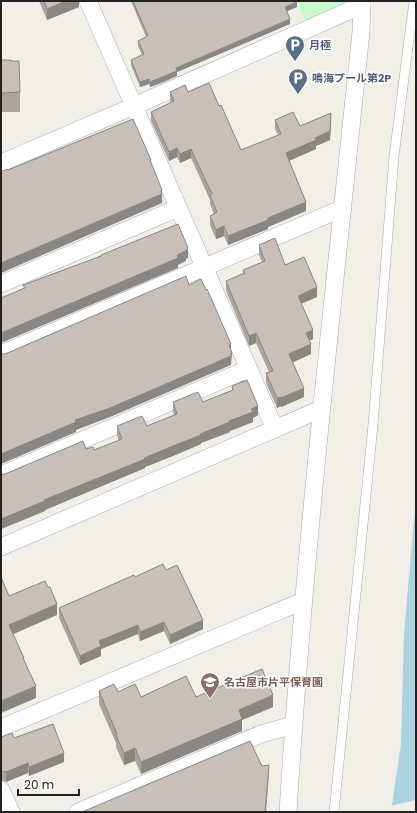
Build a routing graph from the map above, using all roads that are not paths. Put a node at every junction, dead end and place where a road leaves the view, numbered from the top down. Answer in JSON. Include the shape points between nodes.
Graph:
{"nodes":[{"id":1,"x":88,"y":1,"type":"edge"},
{"id":2,"x":414,"y":1,"type":"edge"},
{"id":3,"x":362,"y":3,"type":"edge"},
{"id":4,"x":134,"y":106,"type":"junction"},
{"id":5,"x":1,"y":163,"type":"edge"},
{"id":6,"x":178,"y":208,"type":"junction"},
{"id":7,"x":343,"y":208,"type":"junction"},
{"id":8,"x":204,"y":267,"type":"junction"},
{"id":9,"x":1,"y":284,"type":"edge"},
{"id":10,"x":1,"y":354,"type":"edge"},
{"id":11,"x":248,"y":369,"type":"junction"},
{"id":12,"x":321,"y":409,"type":"junction"},
{"id":13,"x":275,"y":429,"type":"junction"},
{"id":14,"x":1,"y":475,"type":"edge"},
{"id":15,"x":1,"y":547,"type":"edge"},
{"id":16,"x":303,"y":601,"type":"junction"},
{"id":17,"x":293,"y":725,"type":"junction"},
{"id":18,"x":1,"y":728,"type":"edge"},
{"id":19,"x":1,"y":790,"type":"edge"},
{"id":20,"x":11,"y":812,"type":"edge"},
{"id":21,"x":78,"y":812,"type":"edge"},
{"id":22,"x":288,"y":812,"type":"edge"},
{"id":23,"x":334,"y":812,"type":"edge"}],
"edges":[{"from":1,"to":4,"type":"street"},
{"from":2,"to":23,"type":"lane","via":[[394,156],[373,425]]},
{"from":3,"to":4,"type":"street"},
{"from":3,"to":7,"type":"street"},
{"from":4,"to":5,"type":"street"},
{"from":4,"to":6,"type":"street"},
{"from":6,"to":8,"type":"street"},
{"from":6,"to":9,"type":"street"},
{"from":7,"to":8,"type":"street"},
{"from":7,"to":12,"type":"street"},
{"from":8,"to":10,"type":"street"},
{"from":8,"to":11,"type":"street"},
{"from":11,"to":13,"type":"street"},
{"from":11,"to":14,"type":"street"},
{"from":12,"to":13,"type":"street"},
{"from":12,"to":16,"type":"street"},
{"from":13,"to":15,"type":"street"},
{"from":16,"to":17,"type":"street"},
{"from":16,"to":18,"type":"street"},
{"from":17,"to":21,"type":"street","via":[[261,734]]},
{"from":17,"to":22,"type":"street"},
{"from":19,"to":20,"type":"street"}]}
